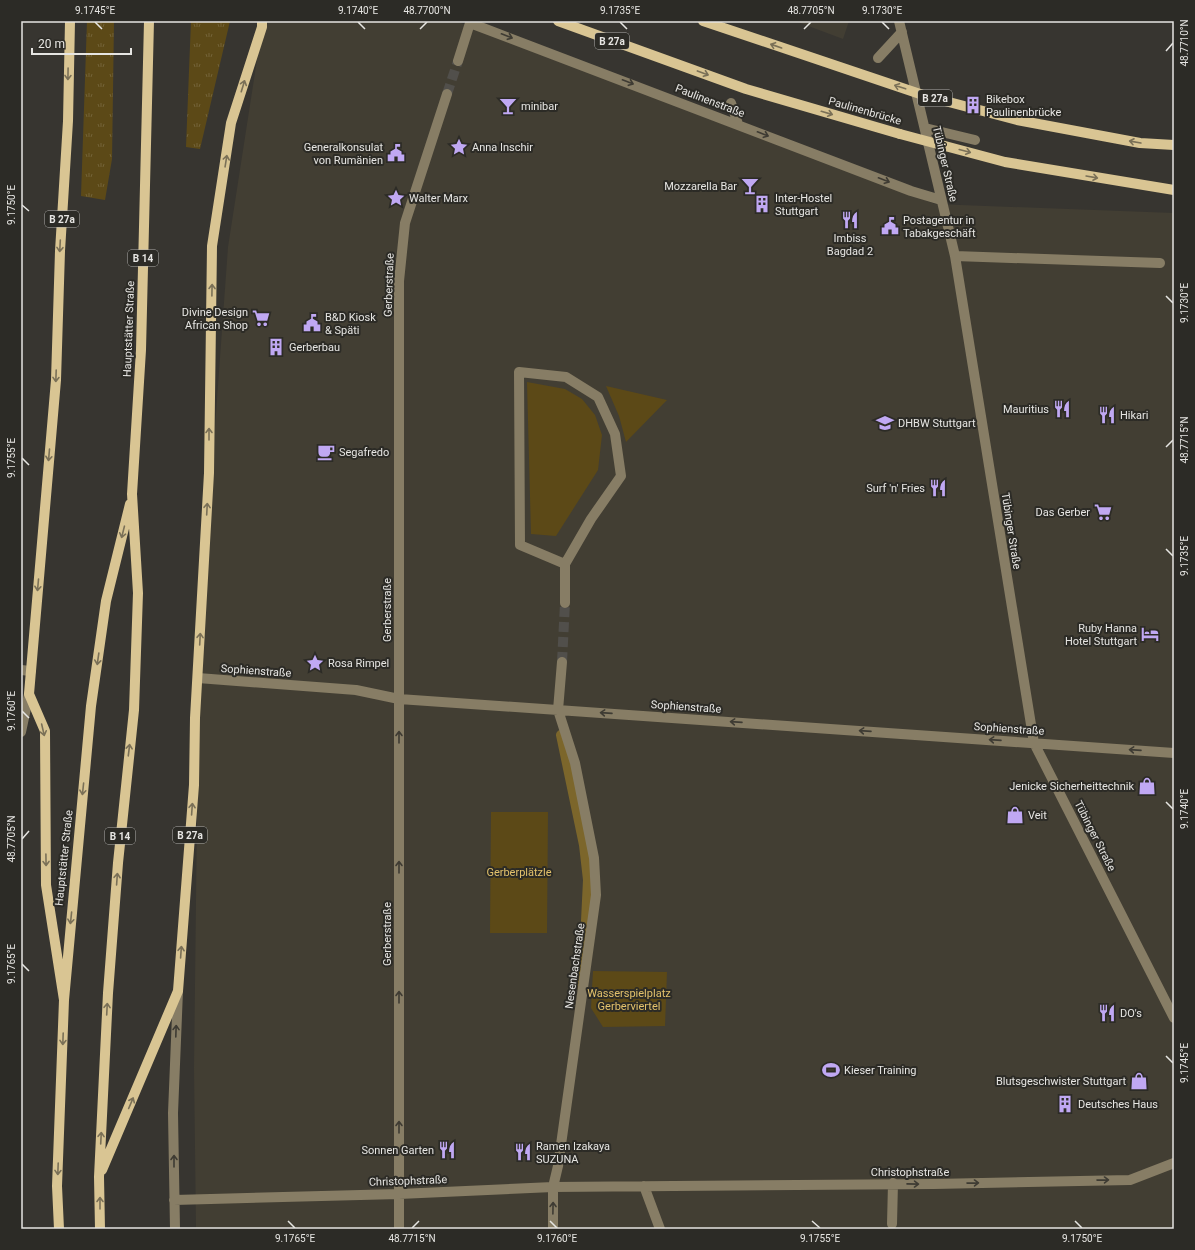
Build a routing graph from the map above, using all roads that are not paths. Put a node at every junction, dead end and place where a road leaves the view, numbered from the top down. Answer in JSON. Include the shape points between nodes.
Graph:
{"nodes":[{"id":1,"x":70,"y":21,"type":"edge"},
{"id":2,"x":149,"y":21,"type":"edge"},
{"id":3,"x":558,"y":21,"type":"edge"},
{"id":4,"x":703,"y":21,"type":"edge"},
{"id":5,"x":899,"y":21,"type":"edge"},
{"id":6,"x":263,"y":23,"type":"edge"},
{"id":7,"x":902,"y":32,"type":"junction"},
{"id":8,"x":878,"y":58,"type":"dead end"},
{"id":9,"x":458,"y":61,"type":"tunnel mouth"},
{"id":10,"x":447,"y":94,"type":"tunnel mouth"},
{"id":11,"x":731,"y":103,"type":"dead end"},
{"id":12,"x":738,"y":124,"type":"junction"},
{"id":13,"x":924,"y":128,"type":"junction"},
{"id":14,"x":975,"y":140,"type":"dead end"},
{"id":15,"x":1174,"y":145,"type":"edge"},
{"id":16,"x":1174,"y":190,"type":"edge"},
{"id":17,"x":942,"y":200,"type":"junction"},
{"id":18,"x":955,"y":256,"type":"junction"},
{"id":19,"x":1160,"y":263,"type":"dead end"},
{"id":20,"x":132,"y":494,"type":"junction"},
{"id":21,"x":565,"y":564,"type":"junction"},
{"id":22,"x":565,"y":603,"type":"tunnel mouth"},
{"id":23,"x":562,"y":662,"type":"tunnel mouth"},
{"id":24,"x":26,"y":671,"type":"edge"},
{"id":25,"x":198,"y":678,"type":"junction"},
{"id":26,"x":29,"y":694,"type":"junction"},
{"id":27,"x":400,"y":699,"type":"junction"},
{"id":28,"x":558,"y":710,"type":"junction"},
{"id":29,"x":21,"y":732,"type":"edge"},
{"id":30,"x":1034,"y":743,"type":"junction"},
{"id":31,"x":1174,"y":753,"type":"edge"},
{"id":32,"x":178,"y":991,"type":"junction"},
{"id":33,"x":64,"y":1000,"type":"junction"},
{"id":34,"x":1174,"y":1018,"type":"edge"},
{"id":35,"x":1174,"y":1163,"type":"edge"},
{"id":36,"x":99,"y":1177,"type":"junction"},
{"id":37,"x":893,"y":1183,"type":"junction"},
{"id":38,"x":644,"y":1186,"type":"junction"},
{"id":39,"x":553,"y":1187,"type":"junction"},
{"id":40,"x":399,"y":1194,"type":"junction"},
{"id":41,"x":174,"y":1200,"type":"junction"},
{"id":42,"x":892,"y":1224,"type":"dead end"},
{"id":43,"x":59,"y":1229,"type":"edge"},
{"id":44,"x":100,"y":1229,"type":"edge"},
{"id":45,"x":175,"y":1229,"type":"edge"},
{"id":46,"x":399,"y":1229,"type":"edge"},
{"id":47,"x":553,"y":1229,"type":"edge"},
{"id":48,"x":660,"y":1229,"type":"edge"}],
"edges":[{"from":1,"to":24,"type":"main road","number":"B 27a","one_way":true,"via":[[56,380]]},
{"from":2,"to":20,"type":"main road","name":"Hauptstätter Straße","number":"B 14","via":[[141,350]]},
{"from":3,"to":16,"type":"main road","name":"Paulinenbrücke","number":"B 27a","one_way":true,"bridge":true,"via":[[746,89],[900,134],[1005,162]]},
{"from":15,"to":4,"type":"main road","number":"B 27a","one_way":true,"bridge":true,"via":[[1140,143],[1017,120],[926,96]]},
{"from":5,"to":7,"type":"street","name":"Tübinger Straße"},
{"from":25,"to":6,"type":"main road","number":"B 27a","one_way":true,"via":[[209,473],[212,246],[231,123]]},
{"from":7,"to":8,"type":"street"},
{"from":7,"to":13,"type":"street","name":"Tübinger Straße"},
{"from":9,"to":12,"type":"street","name":"Paulinenstraße","one_way":true,"via":[[470,23]]},
{"from":10,"to":27,"type":"street","name":"Gerberstraße","via":[[405,223],[399,280]]},
{"from":11,"to":12,"type":"street"},
{"from":12,"to":17,"type":"street","name":"Paulinenstraße","one_way":true,"via":[[911,191]]},
{"from":13,"to":14,"type":"street"},
{"from":13,"to":17,"type":"street","name":"Tübinger Straße"},
{"from":17,"to":18,"type":"street","name":"Tübinger Straße"},
{"from":18,"to":19,"type":"street"},
{"from":18,"to":30,"type":"street","name":"Tübinger Straße"},
{"from":20,"to":33,"type":"main road","name":"Hauptstätter Straße","number":"B 14","one_way":true,"via":[[106,601],[91,706]]},
{"from":36,"to":20,"type":"main road","name":"Hauptstätter Straße","number":"B 14","one_way":true,"via":[[108,992],[134,710],[138,593]]},
{"from":21,"to":21,"type":"street","via":[[591,519],[621,476],[615,434],[598,397],[566,377],[518,372],[520,545]]},
{"from":21,"to":22,"type":"street"},
{"from":23,"to":28,"type":"street"},
{"from":24,"to":26,"type":"main road","number":"B 27a"},
{"from":25,"to":27,"type":"street","name":"Sophienstraße","via":[[356,690]]},
{"from":32,"to":25,"type":"main road","number":"B 27a","one_way":true,"via":[[194,785]]},
{"from":26,"to":29,"type":"street"},
{"from":26,"to":33,"type":"main road","number":"B 27a","one_way":true,"via":[[45,731],[46,885]]},
{"from":27,"to":28,"type":"street","name":"Sophienstraße"},
{"from":40,"to":27,"type":"street","name":"Gerberstraße","one_way":true},
{"from":30,"to":28,"type":"street","name":"Sophienstraße","one_way":true},
{"from":28,"to":39,"type":"street","name":"Nesenbachstraße","via":[[576,770],[594,858],[596,895]]},
{"from":31,"to":30,"type":"street","name":"Sophienstraße","one_way":true},
{"from":30,"to":34,"type":"street","name":"Tübinger Straße"},
{"from":36,"to":32,"type":"main road","number":"B 27a","one_way":true},
{"from":41,"to":32,"type":"street","one_way":true,"via":[[173,1113]]},
{"from":33,"to":43,"type":"main road","name":"Hauptstätter Straße","number":"B 14","one_way":true,"via":[[57,1186]]},
{"from":37,"to":35,"type":"street","name":"Christophstraße","one_way":true,"via":[[1130,1180]]},
{"from":44,"to":36,"type":"main road","name":"Hauptstätter Straße","number":"B 14","one_way":true},
{"from":37,"to":38,"type":"street","name":"Christophstraße"},
{"from":37,"to":42,"type":"street"},
{"from":38,"to":39,"type":"street","name":"Christophstraße"},
{"from":38,"to":48,"type":"street"},
{"from":39,"to":40,"type":"street","name":"Christophstraße"},
{"from":47,"to":39,"type":"street","name":"Nesenbachstraße","one_way":true},
{"from":40,"to":41,"type":"street","name":"Christophstraße"},
{"from":40,"to":46,"type":"street","name":"Gerberstraße"},
{"from":41,"to":45,"type":"street"}]}
